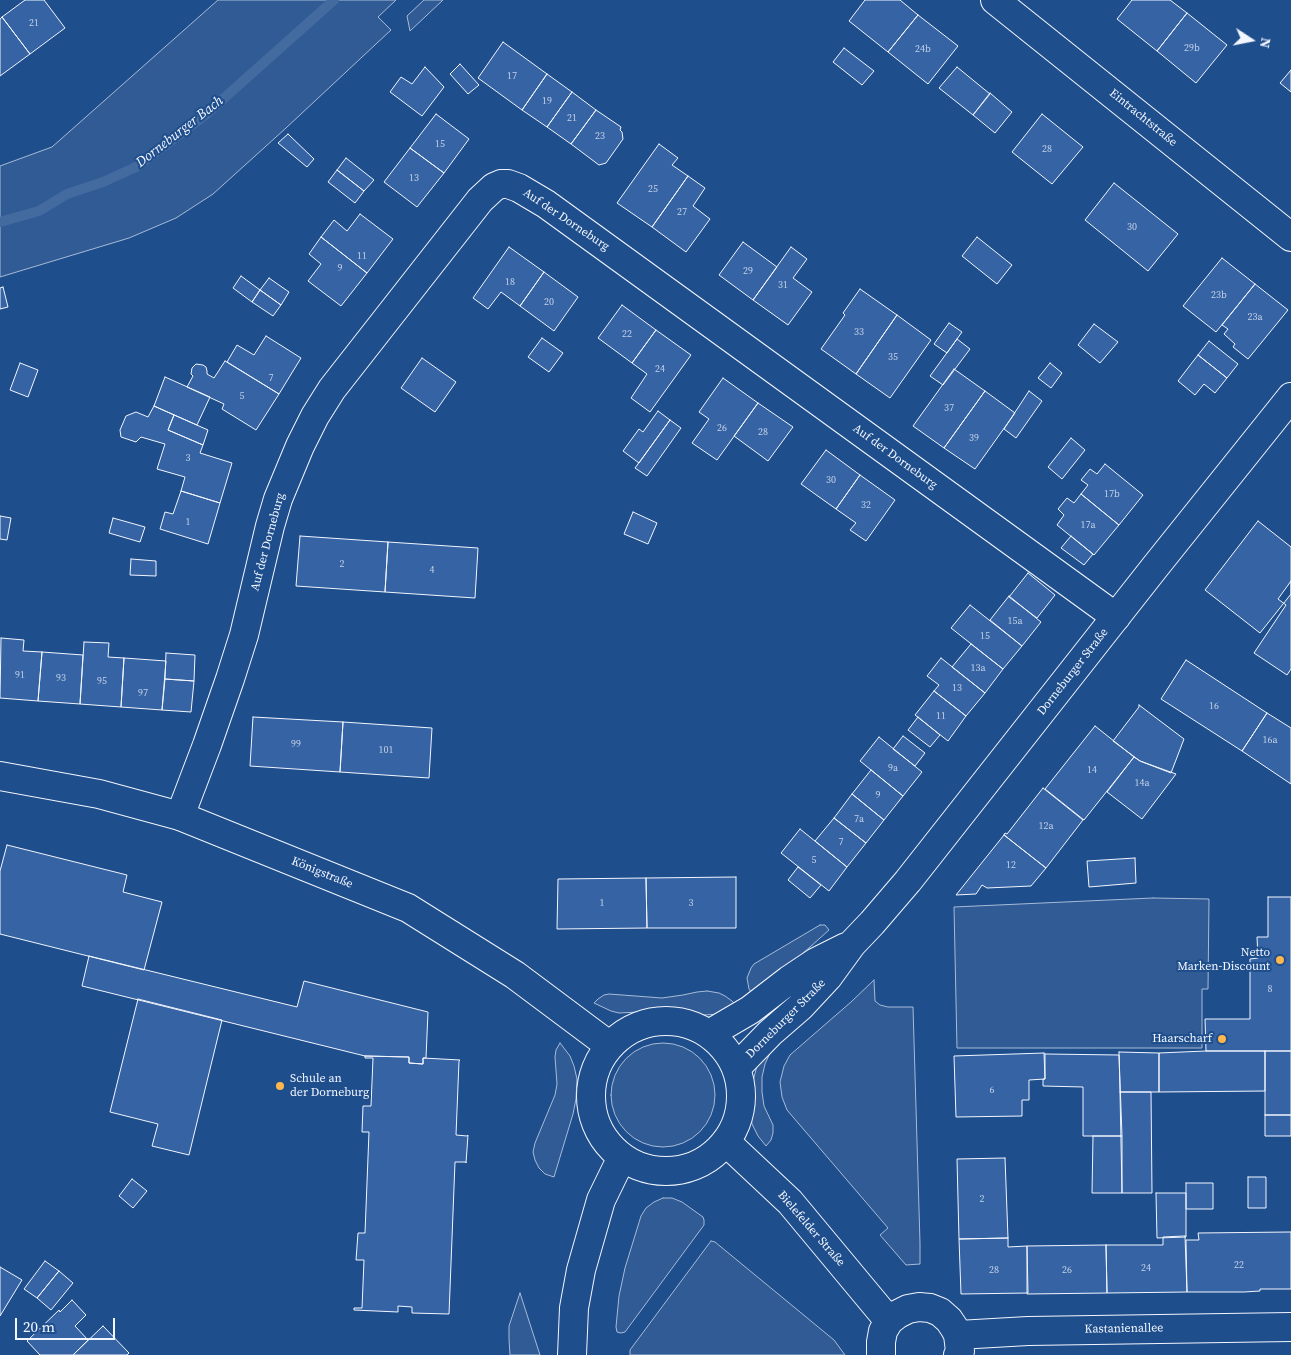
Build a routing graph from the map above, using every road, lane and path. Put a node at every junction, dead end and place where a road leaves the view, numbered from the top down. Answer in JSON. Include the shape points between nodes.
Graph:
{"nodes":[{"id":1,"x":995,"y":0,"type":"edge"},
{"id":2,"x":1291,"y":237,"type":"edge"},
{"id":3,"x":1291,"y":397,"type":"edge"},
{"id":4,"x":1116,"y":617,"type":"junction"},
{"id":5,"x":0,"y":776,"type":"edge"},
{"id":6,"x":180,"y":816,"type":"junction"},
{"id":7,"x":852,"y":944,"type":"junction"},
{"id":8,"x":709,"y":1034,"type":"junction"},
{"id":9,"x":610,"y":1046,"type":"junction"},
{"id":10,"x":736,"y":1068,"type":"junction"},
{"id":11,"x":726,"y":1142,"type":"junction"},
{"id":12,"x":622,"y":1157,"type":"junction"},
{"id":13,"x":889,"y":1321,"type":"junction"},
{"id":14,"x":1291,"y":1327,"type":"edge"},
{"id":15,"x":958,"y":1345,"type":"edge"},
{"id":16,"x":572,"y":1355,"type":"edge"},
{"id":17,"x":881,"y":1355,"type":"edge"}],
"edges":[{"from":1,"to":2,"type":"street","name":"Eintrachtstraße"},
{"from":3,"to":4,"type":"street","name":"Dorneburger Straße"},
{"from":4,"to":6,"type":"street","name":"Auf der Dorneburg","via":[[546,204],[518,188],[501,184],[480,200],[332,389],[315,416],[278,498],[244,635]]},
{"from":4,"to":7,"type":"street","name":"Dorneburger Straße","via":[[908,881]]},
{"from":5,"to":6,"type":"street","name":"Königstraße","via":[[98,794]]},
{"from":6,"to":9,"type":"street","name":"Königstraße","via":[[408,908],[515,975]]},
{"from":7,"to":8,"type":"street","name":"Dorneburger Straße","via":[[816,962],[750,1010]]},
{"from":7,"to":10,"type":"street","name":"Dorneburger Straße","via":[[806,1001]]},
{"from":8,"to":9,"type":"street","via":[[693,1025],[657,1021],[639,1025]]},
{"from":8,"to":10,"type":"street","via":[[725,1049]]},
{"from":9,"to":12,"type":"street","via":[[598,1063],[592,1083],[591,1104],[596,1124],[607,1143]]},
{"from":10,"to":11,"type":"street","via":[[741,1106]]},
{"from":11,"to":12,"type":"street","via":[[704,1161],[674,1171],[655,1171]]},
{"from":11,"to":13,"type":"street","name":"Bielefelder Straße","via":[[790,1202]]},
{"from":12,"to":16,"type":"street","via":[[602,1200],[582,1270],[574,1308]]},
{"from":13,"to":15,"type":"street","via":[[908,1309],[930,1308],[940,1312],[956,1328]]},
{"from":13,"to":17,"type":"street","via":[[883,1331]]},
{"from":14,"to":15,"type":"street","name":"Kastanienallee","via":[[1028,1331]]}]}
